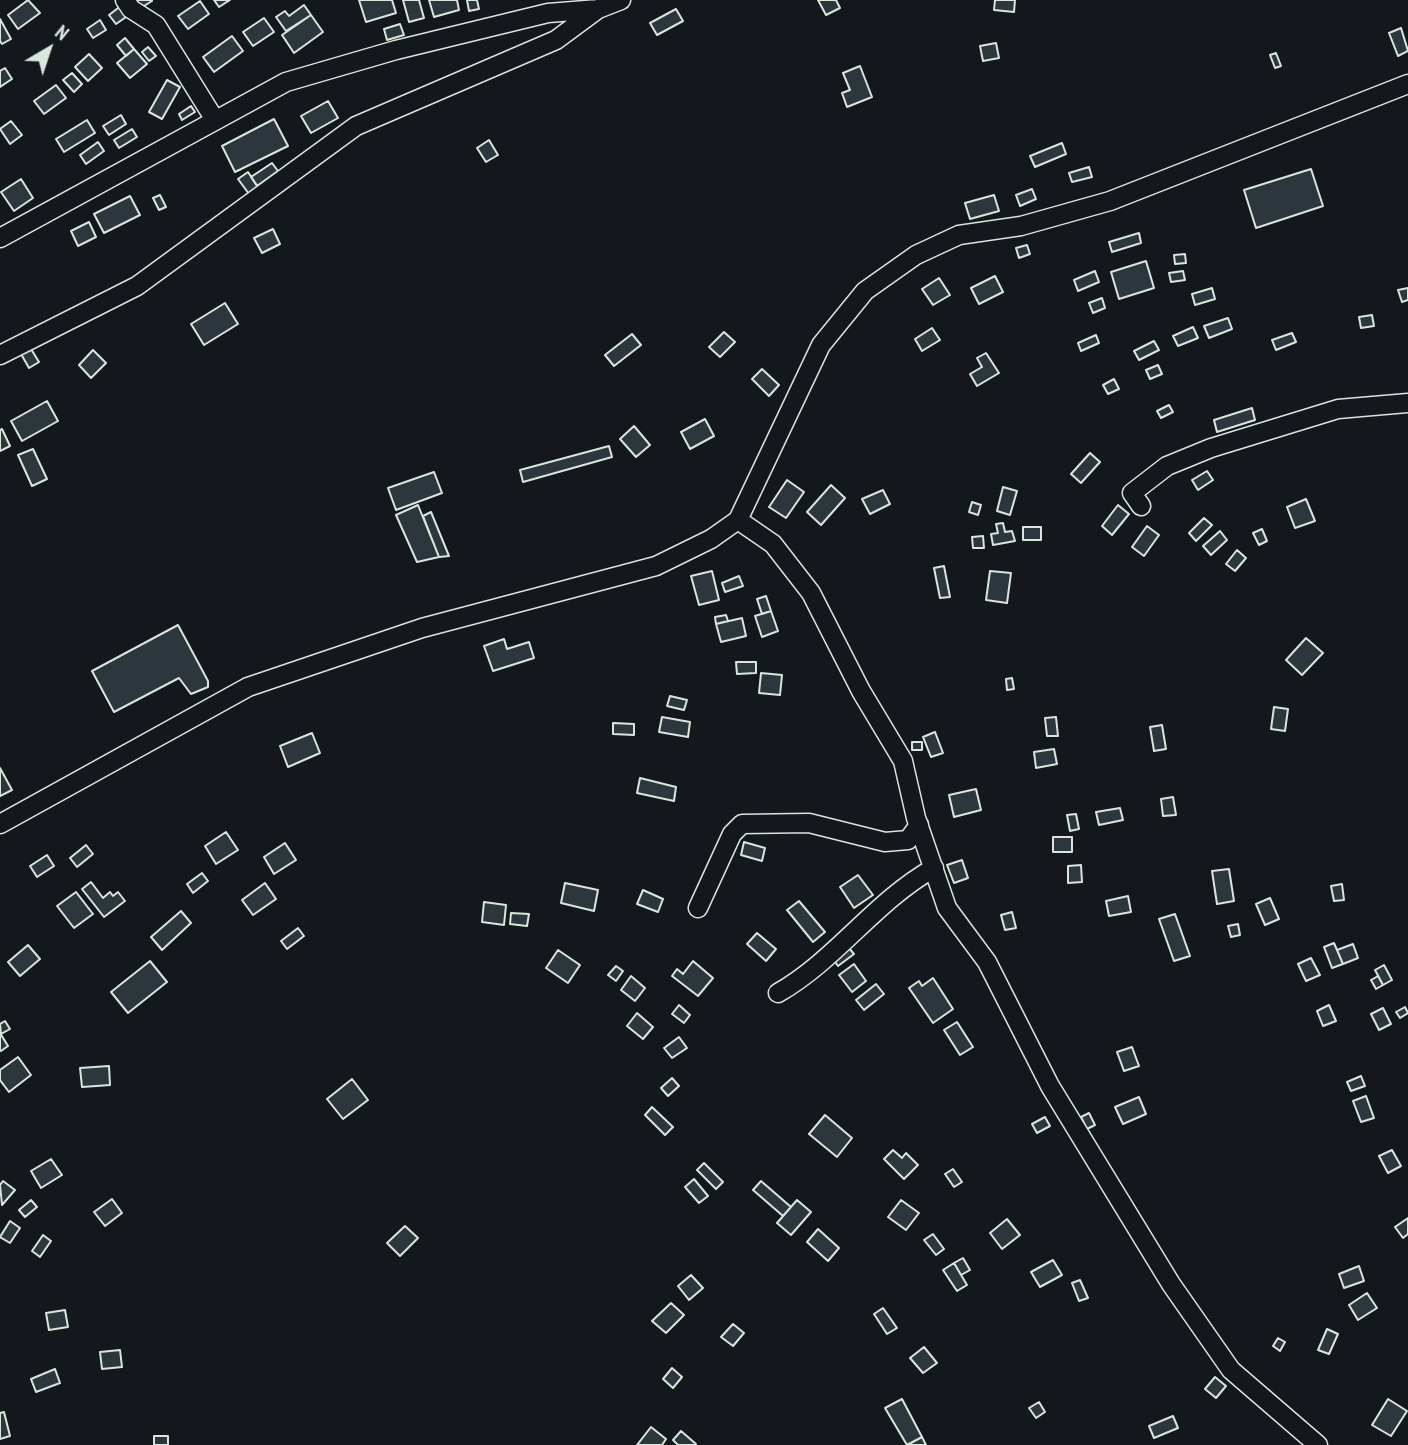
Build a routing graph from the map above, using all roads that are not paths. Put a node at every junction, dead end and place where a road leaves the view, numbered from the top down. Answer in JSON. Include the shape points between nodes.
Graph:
{"nodes":[{"id":1,"x":125,"y":0,"type":"edge"},
{"id":2,"x":621,"y":0,"type":"edge"},
{"id":3,"x":598,"y":9,"type":"junction"},
{"id":4,"x":1408,"y":84,"type":"edge"},
{"id":5,"x":215,"y":120,"type":"junction"},
{"id":6,"x":0,"y":238,"type":"edge"},
{"id":7,"x":0,"y":355,"type":"edge"},
{"id":8,"x":1408,"y":403,"type":"edge"},
{"id":9,"x":1141,"y":506,"type":"dead end"},
{"id":10,"x":738,"y":520,"type":"junction"},
{"id":11,"x":0,"y":824,"type":"edge"},
{"id":12,"x":919,"y":825,"type":"junction"},
{"id":13,"x":934,"y":868,"type":"junction"},
{"id":14,"x":698,"y":908,"type":"dead end"},
{"id":15,"x":778,"y":993,"type":"dead end"},
{"id":16,"x":1318,"y":1445,"type":"edge"}],
"edges":[{"from":1,"to":5,"type":"street","via":[[156,25]]},
{"from":2,"to":3,"type":"street"},
{"from":3,"to":5,"type":"street","via":[[548,13],[396,50],[286,82]]},
{"from":3,"to":7,"type":"street","via":[[556,40],[356,126],[137,286]]},
{"from":4,"to":10,"type":"street","via":[[1110,201],[1021,226],[959,235],[916,255],[865,291],[821,345]]},
{"from":5,"to":6,"type":"street"},
{"from":8,"to":9,"type":"street","via":[[1338,409],[1211,448],[1167,466],[1132,493]]},
{"from":10,"to":11,"type":"street","via":[[656,566],[422,628],[248,687]]},
{"from":10,"to":12,"type":"street","via":[[773,544],[811,593],[902,761]]},
{"from":12,"to":13,"type":"street"},
{"from":12,"to":14,"type":"street","via":[[908,840],[885,842],[809,823],[742,824],[732,834]]},
{"from":13,"to":15,"type":"street","via":[[903,886],[800,980]]},
{"from":13,"to":16,"type":"street","via":[[947,908],[987,962],[1050,1086],[1171,1284],[1231,1370]]}]}
